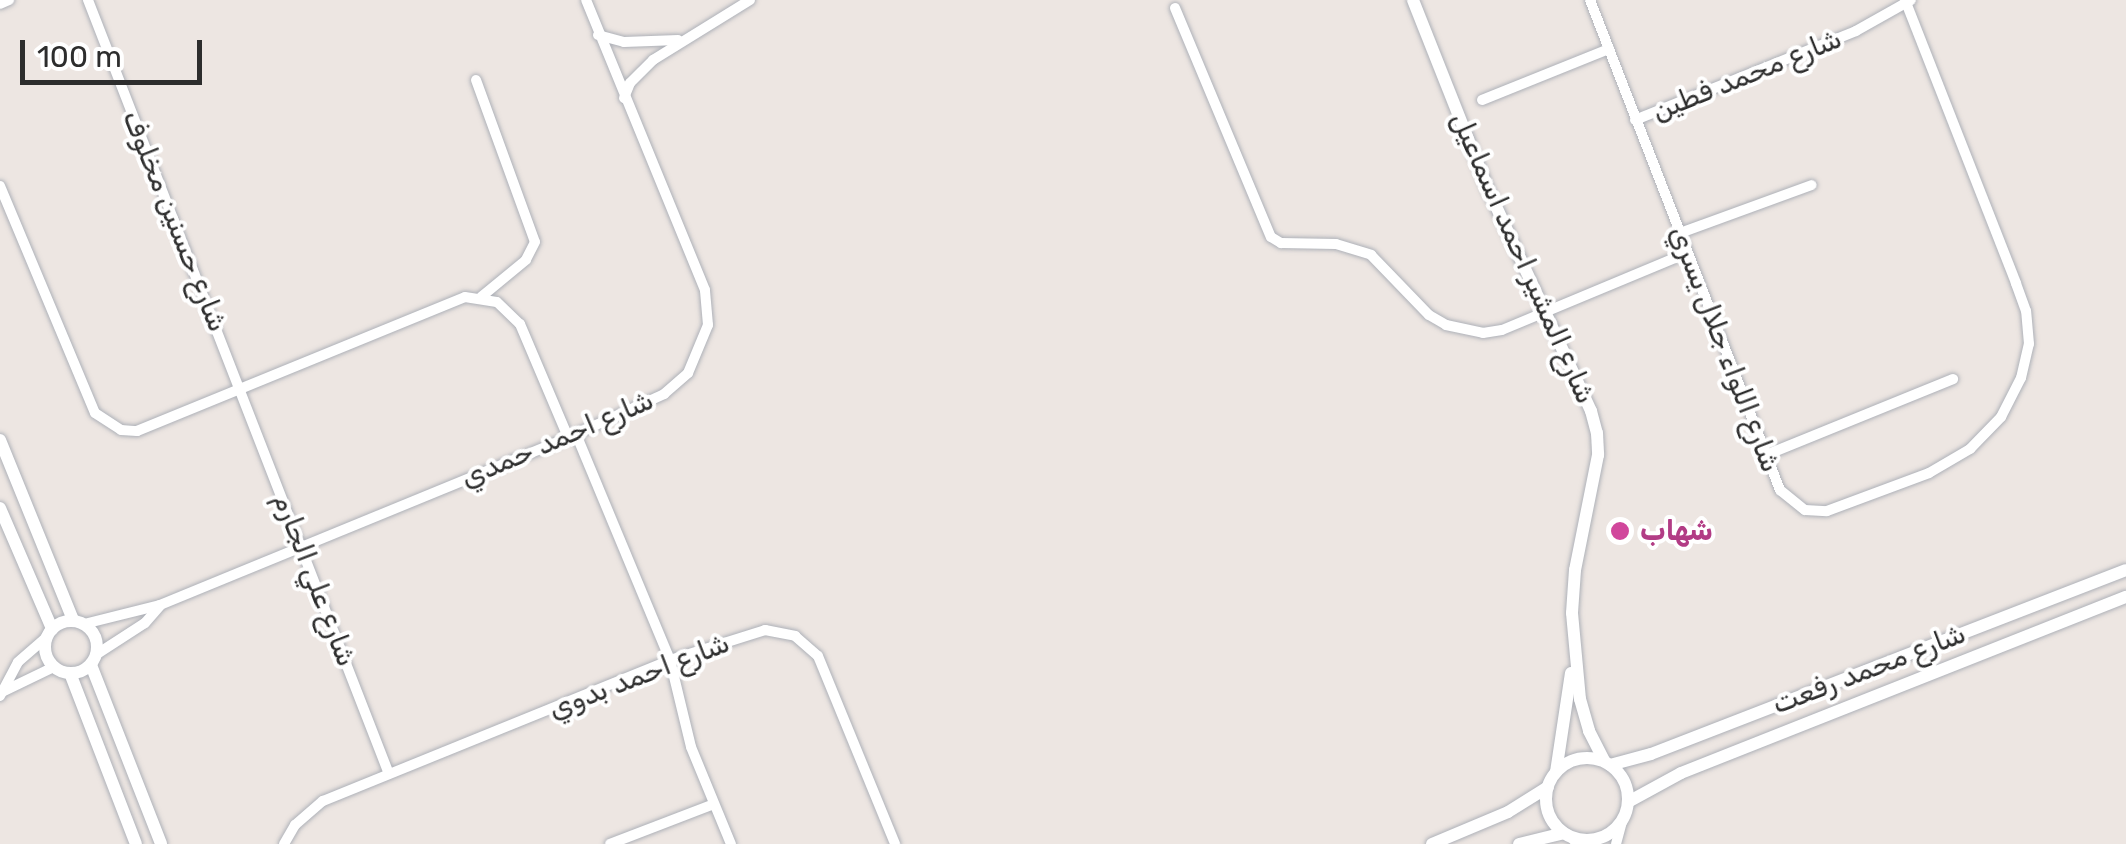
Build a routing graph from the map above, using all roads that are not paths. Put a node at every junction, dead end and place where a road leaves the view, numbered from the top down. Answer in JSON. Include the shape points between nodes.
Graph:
{"nodes":[{"id":1,"x":9,"y":0,"type":"edge"},
{"id":2,"x":88,"y":0,"type":"edge"},
{"id":3,"x":586,"y":0,"type":"edge"},
{"id":4,"x":750,"y":0,"type":"edge"},
{"id":5,"x":1413,"y":0,"type":"edge"},
{"id":6,"x":1590,"y":0,"type":"edge"},
{"id":7,"x":1908,"y":1,"type":"edge"},
{"id":8,"x":0,"y":4,"type":"edge"},
{"id":9,"x":1175,"y":8,"type":"dead end"},
{"id":10,"x":598,"y":35,"type":"junction"},
{"id":11,"x":680,"y":40,"type":"junction"},
{"id":12,"x":1608,"y":49,"type":"junction"},
{"id":13,"x":476,"y":80,"type":"dead end"},
{"id":14,"x":624,"y":98,"type":"junction"},
{"id":15,"x":1482,"y":100,"type":"dead end"},
{"id":16,"x":1635,"y":120,"type":"junction"},
{"id":17,"x":1812,"y":185,"type":"dead end"},
{"id":18,"x":0,"y":186,"type":"edge"},
{"id":19,"x":1680,"y":234,"type":"junction"},
{"id":20,"x":1687,"y":253,"type":"junction"},
{"id":21,"x":481,"y":297,"type":"junction"},
{"id":22,"x":1542,"y":312,"type":"junction"},
{"id":23,"x":1953,"y":379,"type":"dead end"},
{"id":24,"x":242,"y":387,"type":"junction"},
{"id":25,"x":572,"y":436,"type":"junction"},
{"id":26,"x":0,"y":440,"type":"edge"},
{"id":27,"x":1766,"y":455,"type":"junction"},
{"id":28,"x":0,"y":508,"type":"edge"},
{"id":29,"x":302,"y":544,"type":"junction"},
{"id":30,"x":2126,"y":570,"type":"edge"},
{"id":31,"x":2126,"y":597,"type":"edge"},
{"id":32,"x":160,"y":605,"type":"junction"},
{"id":33,"x":79,"y":622,"type":"junction"},
{"id":34,"x":49,"y":633,"type":"junction"},
{"id":35,"x":1573,"y":641,"type":"junction"},
{"id":36,"x":94,"y":659,"type":"junction"},
{"id":37,"x":670,"y":660,"type":"junction"},
{"id":38,"x":54,"y":667,"type":"junction"},
{"id":39,"x":70,"y":673,"type":"junction"},
{"id":40,"x":1,"y":694,"type":"edge"},
{"id":41,"x":1607,"y":763,"type":"junction"},
{"id":42,"x":1556,"y":772,"type":"junction"},
{"id":43,"x":389,"y":774,"type":"junction"},
{"id":44,"x":1548,"y":787,"type":"junction"},
{"id":45,"x":1628,"y":802,"type":"junction"},
{"id":46,"x":714,"y":804,"type":"junction"},
{"id":47,"x":1623,"y":818,"type":"junction"},
{"id":48,"x":1571,"y":838,"type":"edge"},
{"id":49,"x":136,"y":844,"type":"edge"},
{"id":50,"x":161,"y":844,"type":"edge"},
{"id":51,"x":284,"y":844,"type":"edge"},
{"id":52,"x":610,"y":844,"type":"edge"},
{"id":53,"x":731,"y":844,"type":"edge"},
{"id":54,"x":896,"y":844,"type":"edge"},
{"id":55,"x":1432,"y":844,"type":"edge"},
{"id":56,"x":1518,"y":844,"type":"edge"},
{"id":57,"x":1616,"y":844,"type":"edge"}],
"edges":[{"from":1,"to":8,"type":"street"},
{"from":2,"to":24,"type":"street","name":"شارع حسنين مخلوف"},
{"from":3,"to":10,"type":"street","name":"شارع احمد حمدي"},
{"from":4,"to":11,"type":"street"},
{"from":5,"to":22,"type":"street","name":"شارع المشير احمد اسماعيل"},
{"from":6,"to":12,"type":"street","name":"شارع اللواء جلال يسري"},
{"from":7,"to":16,"type":"street","name":"شارع محمد فطين","via":[[1856,31]]},
{"from":7,"to":27,"type":"street","name":"شارع اللواء جلال يسري","via":[[2026,310],[2029,344],[2021,378],[2001,417],[1970,450],[1839,510],[1793,504]]},
{"from":9,"to":22,"type":"street","via":[[1276,241],[1336,244],[1371,255],[1429,315],[1464,332],[1502,330]]},
{"from":10,"to":11,"type":"street","via":[[624,42]]},
{"from":10,"to":14,"type":"street","name":"شارع احمد حمدي"},
{"from":11,"to":14,"type":"street","via":[[640,70]]},
{"from":12,"to":15,"type":"street"},
{"from":12,"to":16,"type":"street","name":"شارع اللواء جلال يسري"},
{"from":13,"to":21,"type":"street","via":[[535,242],[526,260]]},
{"from":14,"to":25,"type":"street","name":"شارع احمد حمدي","via":[[705,290],[708,325],[697,358],[675,385]]},
{"from":16,"to":19,"type":"street","name":"شارع اللواء جلال يسري"},
{"from":17,"to":19,"type":"street"},
{"from":18,"to":24,"type":"street","via":[[95,412],[106,424],[137,431]]},
{"from":19,"to":20,"type":"street","name":"شارع اللواء جلال يسري"},
{"from":20,"to":22,"type":"street"},
{"from":20,"to":27,"type":"street","name":"شارع اللواء جلال يسري"},
{"from":21,"to":24,"type":"street","via":[[465,297]]},
{"from":21,"to":25,"type":"street","via":[[520,324]]},
{"from":22,"to":35,"type":"street","name":"شارع المشير احمد اسماعيل","via":[[1597,433],[1595,477],[1574,570]]},
{"from":23,"to":27,"type":"street"},
{"from":24,"to":29,"type":"street","name":"شارع علي الجارم"},
{"from":25,"to":29,"type":"street","name":"شارع احمد حمدي"},
{"from":25,"to":37,"type":"street"},
{"from":26,"to":33,"type":"street"},
{"from":28,"to":34,"type":"street"},
{"from":29,"to":32,"type":"street","name":"شارع احمد حمدي"},
{"from":29,"to":43,"type":"street","name":"شارع علي الجارم"},
{"from":30,"to":41,"type":"street","name":"شارع محمد رفعت","via":[[1651,754]]},
{"from":31,"to":45,"type":"street","name":"شارع محمد رفعت","via":[[1681,773]]},
{"from":32,"to":33,"type":"street","name":"شارع احمد حمدي"},
{"from":32,"to":36,"type":"street","name":"شارع احمد حمدي"},
{"from":33,"to":34,"type":"street"},
{"from":33,"to":36,"type":"street","via":[[97,639]]},
{"from":34,"to":38,"type":"street","via":[[46,654]]},
{"from":34,"to":40,"type":"street","via":[[18,662]]},
{"from":35,"to":41,"type":"street","name":"شارع المشير احمد اسماعيل","via":[[1583,712]]},
{"from":35,"to":42,"type":"street","name":"شارع المشير احمد اسماعيل"},
{"from":36,"to":39,"type":"street"},
{"from":36,"to":50,"type":"street"},
{"from":37,"to":43,"type":"street","name":"شارع احمد بدوي"},
{"from":37,"to":46,"type":"street"},
{"from":37,"to":54,"type":"street","name":"شارع احمد بدوي","via":[[765,630],[808,644]]},
{"from":38,"to":39,"type":"street"},
{"from":38,"to":40,"type":"street"},
{"from":39,"to":49,"type":"street"},
{"from":41,"to":42,"type":"street","via":[[1578,759]]},
{"from":41,"to":45,"type":"street","via":[[1626,785]]},
{"from":42,"to":44,"type":"street"},
{"from":43,"to":51,"type":"street","name":"شارع احمد بدوي","via":[[323,801],[304,814]]},
{"from":44,"to":48,"type":"street","via":[[1548,813]]},
{"from":44,"to":55,"type":"street"},
{"from":45,"to":47,"type":"street"},
{"from":46,"to":52,"type":"street"},
{"from":46,"to":53,"type":"street"},
{"from":47,"to":48,"type":"street","via":[[1597,839]]},
{"from":47,"to":57,"type":"street"},
{"from":48,"to":56,"type":"street"}]}
